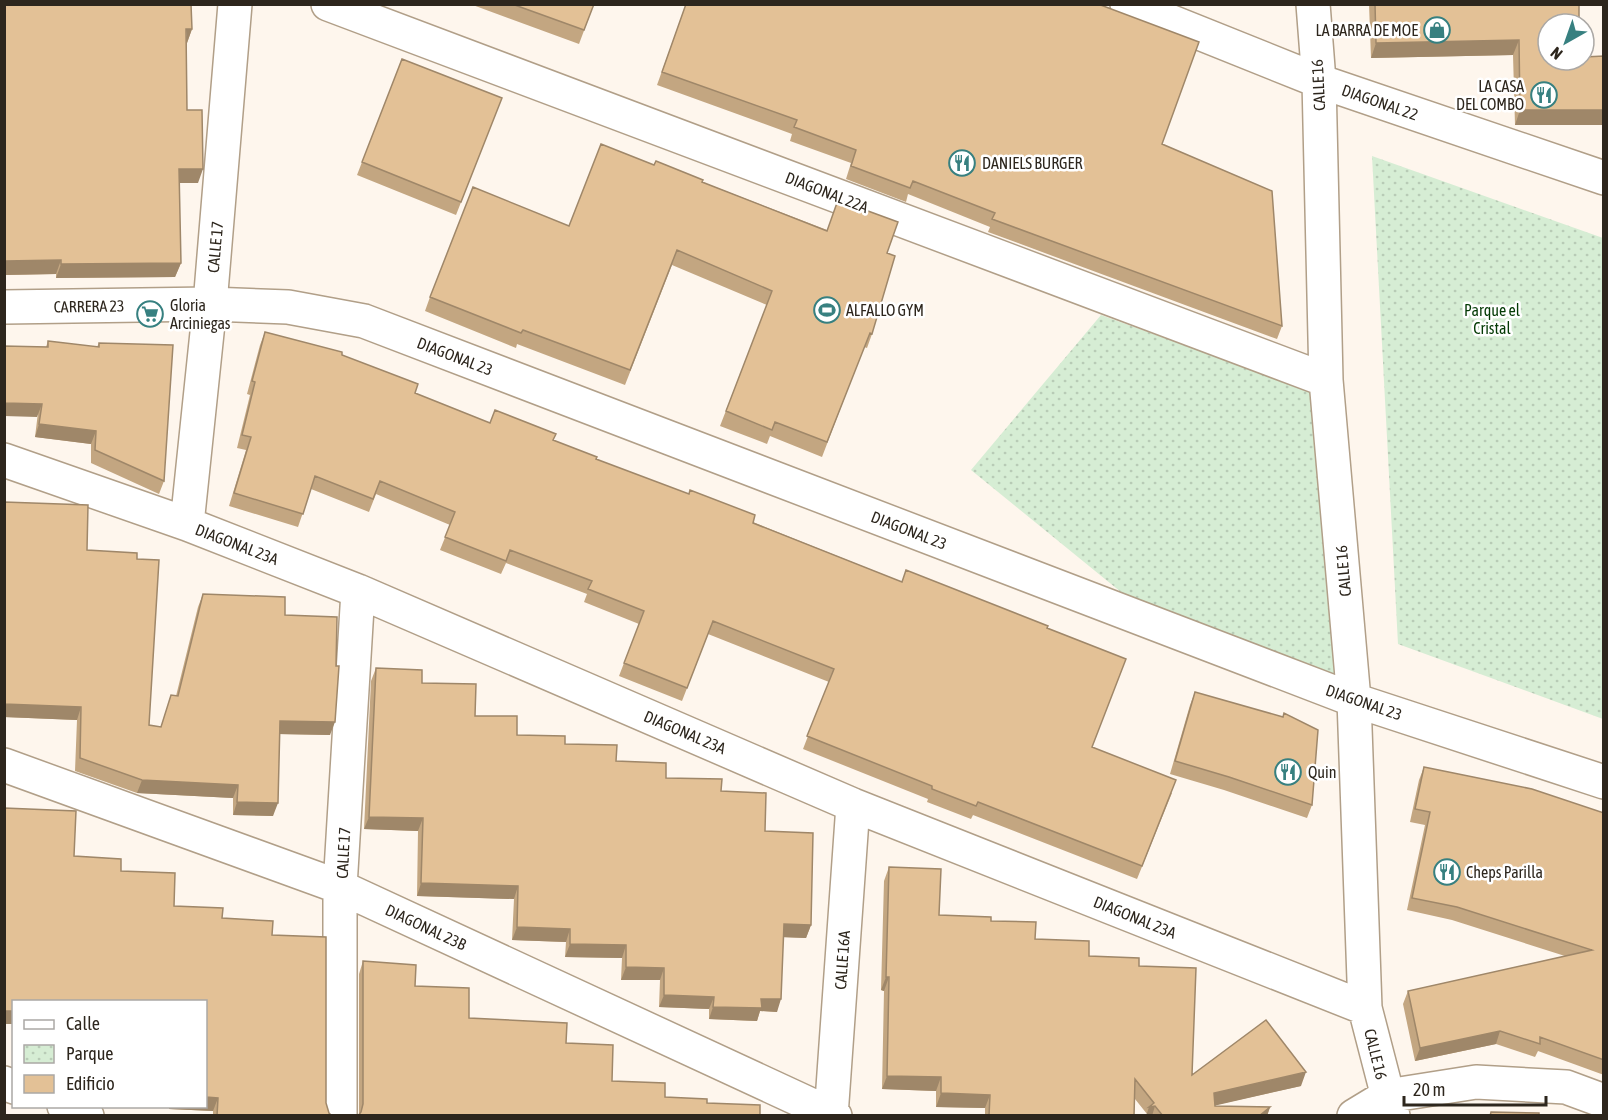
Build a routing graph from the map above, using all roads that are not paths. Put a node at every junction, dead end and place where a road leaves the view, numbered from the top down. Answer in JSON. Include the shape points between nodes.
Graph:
{"nodes":[{"id":1,"x":235,"y":4,"type":"edge"},
{"id":2,"x":328,"y":4,"type":"edge"},
{"id":3,"x":1127,"y":4,"type":"edge"},
{"id":4,"x":1313,"y":4,"type":"edge"},
{"id":5,"x":1319,"y":81,"type":"junction"},
{"id":6,"x":1604,"y":178,"type":"edge"},
{"id":7,"x":210,"y":304,"type":"junction"},
{"id":8,"x":4,"y":307,"type":"edge"},
{"id":9,"x":1326,"y":380,"type":"junction"},
{"id":10,"x":4,"y":460,"type":"edge"},
{"id":11,"x":187,"y":524,"type":"junction"},
{"id":12,"x":358,"y":591,"type":"junction"},
{"id":13,"x":1354,"y":700,"type":"junction"},
{"id":14,"x":4,"y":765,"type":"edge"},
{"id":15,"x":1604,"y":782,"type":"edge"},
{"id":16,"x":853,"y":806,"type":"junction"},
{"id":17,"x":340,"y":887,"type":"junction"},
{"id":18,"x":1365,"y":1008,"type":"junction"},
{"id":19,"x":1604,"y":1101,"type":"edge"},
{"id":20,"x":1390,"y":1106,"type":"edge"},
{"id":21,"x":67,"y":1108,"type":"edge"},
{"id":22,"x":833,"y":1115,"type":"edge"},
{"id":23,"x":87,"y":1116,"type":"edge"},
{"id":24,"x":340,"y":1116,"type":"edge"},
{"id":25,"x":1354,"y":1116,"type":"edge"}],
"edges":[{"from":1,"to":7,"type":"street","name":"CALLE 17"},
{"from":2,"to":9,"type":"street","name":"DIAGONAL 22A"},
{"from":3,"to":5,"type":"street","name":"DIAGONAL 22"},
{"from":4,"to":5,"type":"street","name":"CALLE 16"},
{"from":5,"to":6,"type":"street","name":"DIAGONAL 22"},
{"from":5,"to":9,"type":"street","name":"CALLE 16"},
{"from":7,"to":8,"type":"street","name":"CARRERA 23"},
{"from":7,"to":11,"type":"street","name":"CALLE 17"},
{"from":7,"to":13,"type":"street","name":"DIAGONAL 23","via":[[288,307],[364,321]]},
{"from":9,"to":13,"type":"street","name":"CALLE 16"},
{"from":10,"to":11,"type":"street","name":"DIAGONAL 23A"},
{"from":11,"to":12,"type":"street","name":"DIAGONAL 23A"},
{"from":12,"to":16,"type":"street","name":"DIAGONAL 23A"},
{"from":12,"to":17,"type":"street","name":"CALLE 17"},
{"from":13,"to":15,"type":"street","name":"DIAGONAL 23"},
{"from":13,"to":18,"type":"street","name":"CALLE 16"},
{"from":14,"to":17,"type":"street","name":"DIAGONAL 23B"},
{"from":16,"to":18,"type":"street","name":"DIAGONAL 23A"},
{"from":16,"to":22,"type":"street","name":"CALLE 16A"},
{"from":17,"to":22,"type":"street","name":"DIAGONAL 23B"},
{"from":17,"to":24,"type":"street","name":"CALLE 17"},
{"from":18,"to":20,"type":"street","name":"CALLE 16"},
{"from":19,"to":20,"type":"street","via":[[1566,1087],[1476,1082]]},
{"from":20,"to":25,"type":"street","name":"CALLE 16"},
{"from":21,"to":23,"type":"street"}]}
